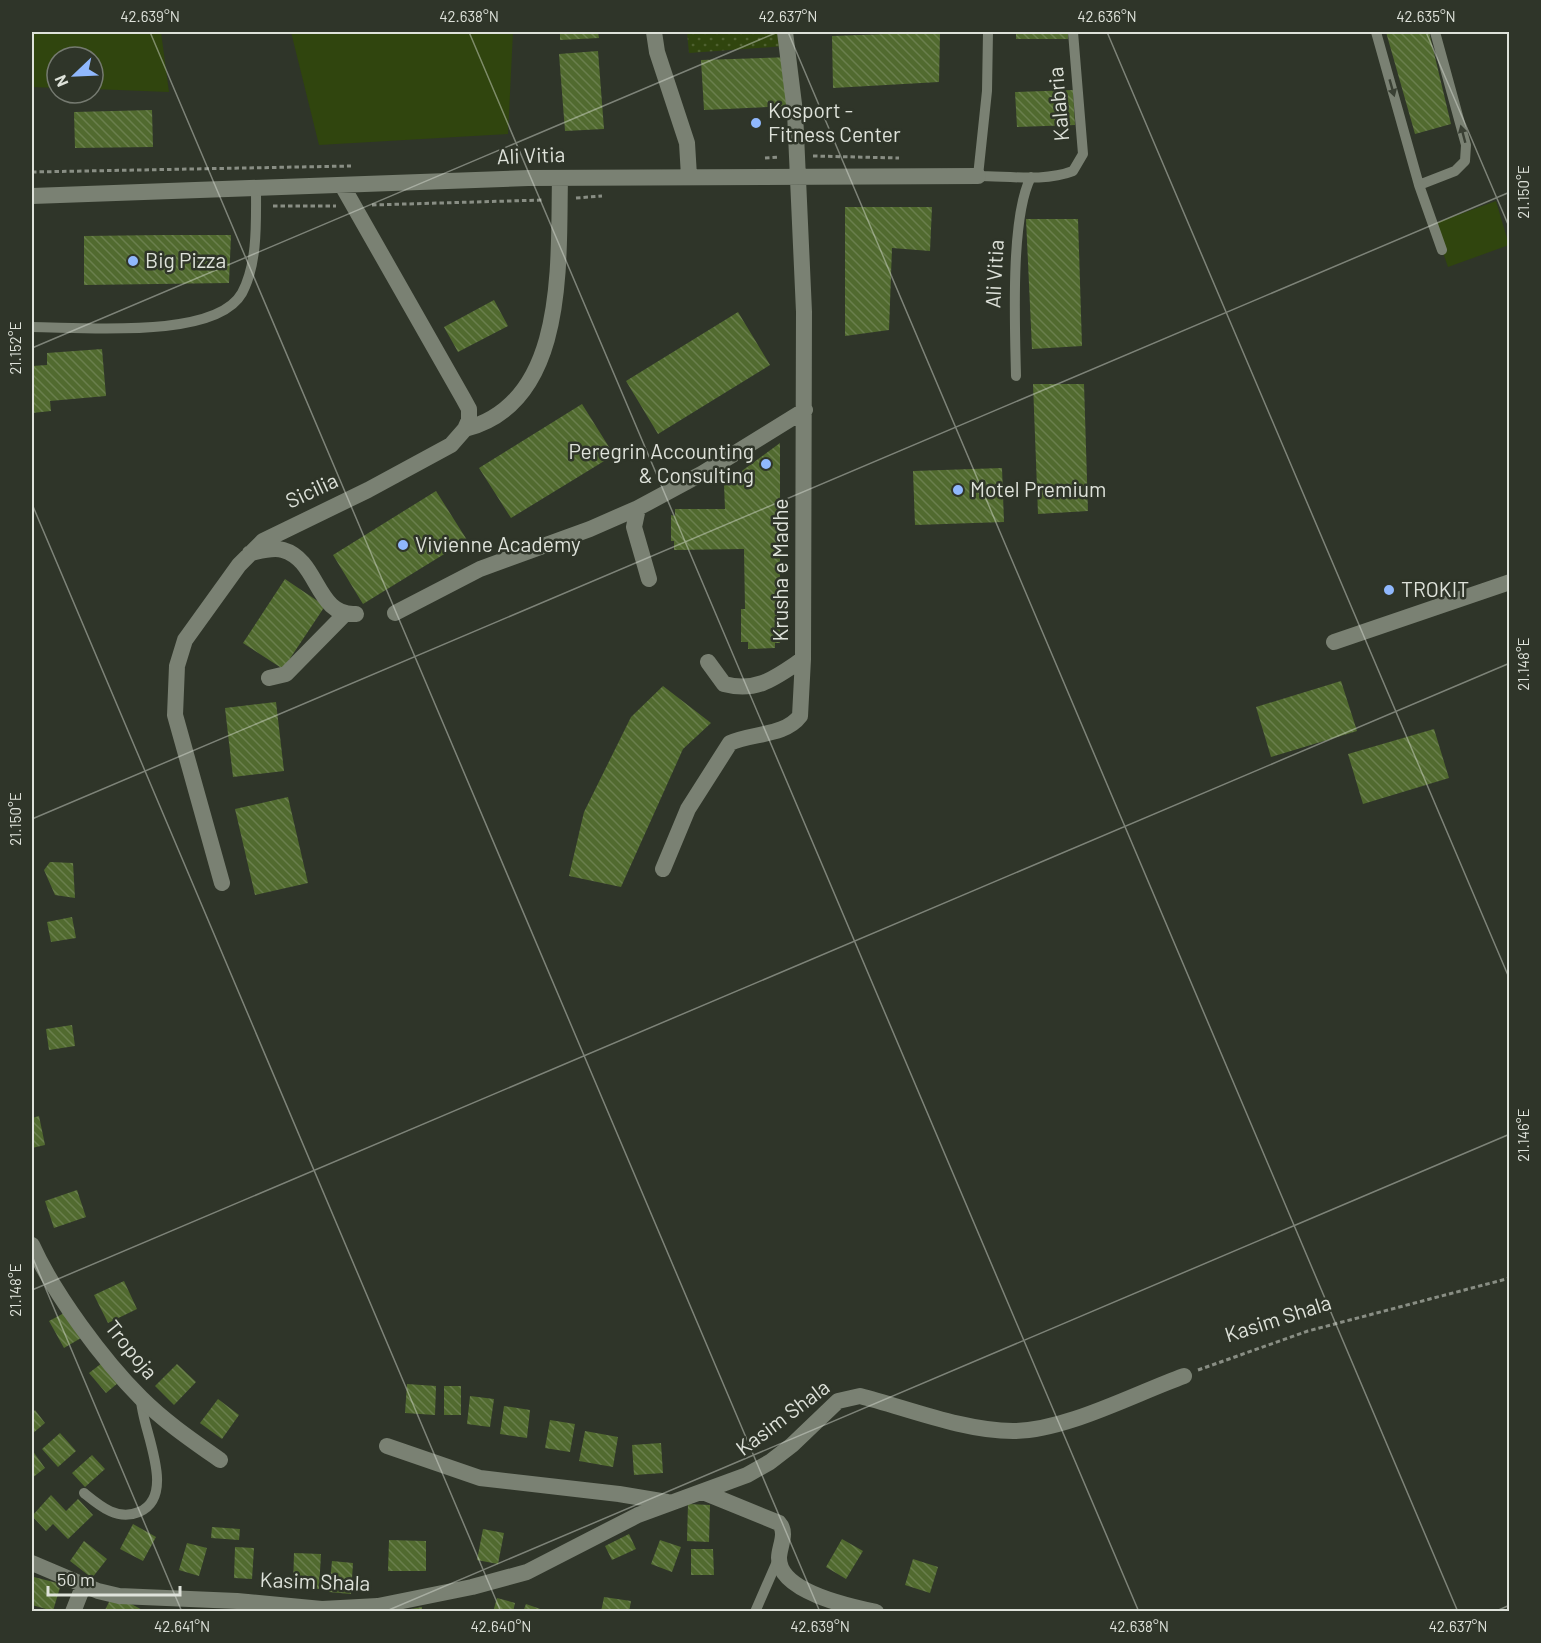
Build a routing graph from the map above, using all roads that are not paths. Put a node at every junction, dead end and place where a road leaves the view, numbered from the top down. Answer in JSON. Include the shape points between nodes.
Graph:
{"nodes":[{"id":1,"x":654,"y":32,"type":"edge"},
{"id":2,"x":784,"y":32,"type":"edge"},
{"id":3,"x":988,"y":32,"type":"edge"},
{"id":4,"x":1073,"y":32,"type":"edge"},
{"id":5,"x":1376,"y":32,"type":"edge"},
{"id":6,"x":1435,"y":32,"type":"edge"},
{"id":7,"x":1073,"y":171,"type":"joint"},
{"id":8,"x":796,"y":175,"type":"junction"},
{"id":9,"x":689,"y":176,"type":"junction"},
{"id":10,"x":978,"y":176,"type":"junction"},
{"id":11,"x":1031,"y":177,"type":"junction"},
{"id":12,"x":560,"y":178,"type":"junction"},
{"id":13,"x":1419,"y":185,"type":"junction"},
{"id":14,"x":343,"y":187,"type":"junction"},
{"id":15,"x":256,"y":188,"type":"junction"},
{"id":16,"x":32,"y":196,"type":"edge"},
{"id":17,"x":1442,"y":250,"type":"dead end"},
{"id":18,"x":32,"y":327,"type":"edge"},
{"id":19,"x":1016,"y":376,"type":"dead end"},
{"id":20,"x":805,"y":410,"type":"junction"},
{"id":21,"x":465,"y":429,"type":"junction"},
{"id":22,"x":638,"y":508,"type":"junction"},
{"id":23,"x":249,"y":553,"type":"junction"},
{"id":24,"x":649,"y":579,"type":"dead end"},
{"id":25,"x":1509,"y":582,"type":"edge"},
{"id":26,"x":395,"y":613,"type":"dead end"},
{"id":27,"x":1334,"y":642,"type":"dead end"},
{"id":28,"x":803,"y":658,"type":"junction"},
{"id":29,"x":708,"y":662,"type":"dead end"},
{"id":30,"x":269,"y":678,"type":"dead end"},
{"id":31,"x":663,"y":869,"type":"dead end"},
{"id":32,"x":222,"y":883,"type":"dead end"},
{"id":33,"x":32,"y":1245,"type":"edge"},
{"id":34,"x":1184,"y":1376,"type":"road end"},
{"id":35,"x":141,"y":1398,"type":"junction"},
{"id":36,"x":387,"y":1446,"type":"dead end"},
{"id":37,"x":220,"y":1460,"type":"dead end"},
{"id":38,"x":703,"y":1492,"type":"junction"},
{"id":39,"x":84,"y":1493,"type":"dead end"},
{"id":40,"x":667,"y":1503,"type":"junction"},
{"id":41,"x":779,"y":1557,"type":"junction"},
{"id":42,"x":32,"y":1563,"type":"edge"},
{"id":43,"x":84,"y":1584,"type":"junction"},
{"id":44,"x":73,"y":1611,"type":"edge"},
{"id":45,"x":755,"y":1611,"type":"edge"},
{"id":46,"x":876,"y":1611,"type":"edge"}],
"edges":[{"from":1,"to":9,"type":"street","via":[[687,143]]},
{"from":2,"to":8,"type":"street","name":"Krusha e Madhe","via":[[795,112]]},
{"from":3,"to":10,"type":"lane","via":[[987,91]]},
{"from":4,"to":7,"type":"lane","name":"Kalabria","via":[[1083,154]]},
{"from":5,"to":13,"type":"lane","one_way":true},
{"from":13,"to":6,"type":"lane","one_way":true,"via":[[1455,171],[1465,161],[1466,145]]},
{"from":7,"to":11,"type":"lane","name":"Ali Vitia"},
{"from":8,"to":9,"type":"street","name":"Ali Vitia"},
{"from":8,"to":10,"type":"street","name":"Ali Vitia"},
{"from":8,"to":20,"type":"street","name":"Krusha e Madhe","via":[[802,247]]},
{"from":9,"to":12,"type":"street","name":"Ali Vitia"},
{"from":10,"to":11,"type":"lane","name":"Ali Vitia"},
{"from":11,"to":19,"type":"lane","name":"Ali Vitia","via":[[1025,188],[1018,244]]},
{"from":12,"to":14,"type":"street","name":"Ali Vitia"},
{"from":12,"to":21,"type":"street","via":[[554,312],[546,348],[534,374],[513,402],[494,418]]},
{"from":13,"to":17,"type":"lane"},
{"from":14,"to":15,"type":"street","name":"Ali Vitia"},
{"from":14,"to":21,"type":"street","via":[[464,398],[469,408]]},
{"from":15,"to":16,"type":"street","name":"Ali Vitia"},
{"from":15,"to":18,"type":"lane","via":[[248,278],[232,306],[216,316],[177,325]]},
{"from":20,"to":22,"type":"street"},
{"from":20,"to":28,"type":"street","name":"Krusha e Madhe"},
{"from":21,"to":23,"type":"street","name":"Sicilia","via":[[451,445],[275,534]]},
{"from":22,"to":24,"type":"street","via":[[634,527]]},
{"from":22,"to":26,"type":"street","via":[[480,569]]},
{"from":23,"to":30,"type":"street","via":[[281,549],[291,554],[302,561],[332,609],[350,615],[286,674]]},
{"from":23,"to":32,"type":"street","name":"Sicilia","via":[[184,640],[177,666],[175,715]]},
{"from":25,"to":27,"type":"street"},
{"from":28,"to":29,"type":"street","via":[[754,688],[724,684]]},
{"from":28,"to":31,"type":"street","name":"Krusha e Madhe","via":[[800,716],[782,729],[730,743],[688,809]]},
{"from":33,"to":35,"type":"street","name":"Tropoja","via":[[54,1286]]},
{"from":34,"to":38,"type":"street","name":"Kasim Shala","via":[[1082,1416],[1013,1431],[983,1428],[850,1396],[826,1409],[770,1462]]},
{"from":35,"to":37,"type":"street","name":"Tropoja"},
{"from":35,"to":39,"type":"lane","via":[[157,1469],[150,1503],[131,1515],[118,1515]]},
{"from":36,"to":40,"type":"street","via":[[480,1478]]},
{"from":38,"to":40,"type":"street","name":"Kasim Shala"},
{"from":38,"to":41,"type":"street","via":[[779,1523],[783,1531]]},
{"from":40,"to":43,"type":"street","name":"Kasim Shala","via":[[527,1572],[378,1606],[322,1609],[119,1596],[98,1592]]},
{"from":41,"to":45,"type":"lane"},
{"from":41,"to":46,"type":"street","via":[[785,1574],[806,1590]]},
{"from":42,"to":43,"type":"street","name":"Kasim Shala"},
{"from":43,"to":44,"type":"street"}]}
